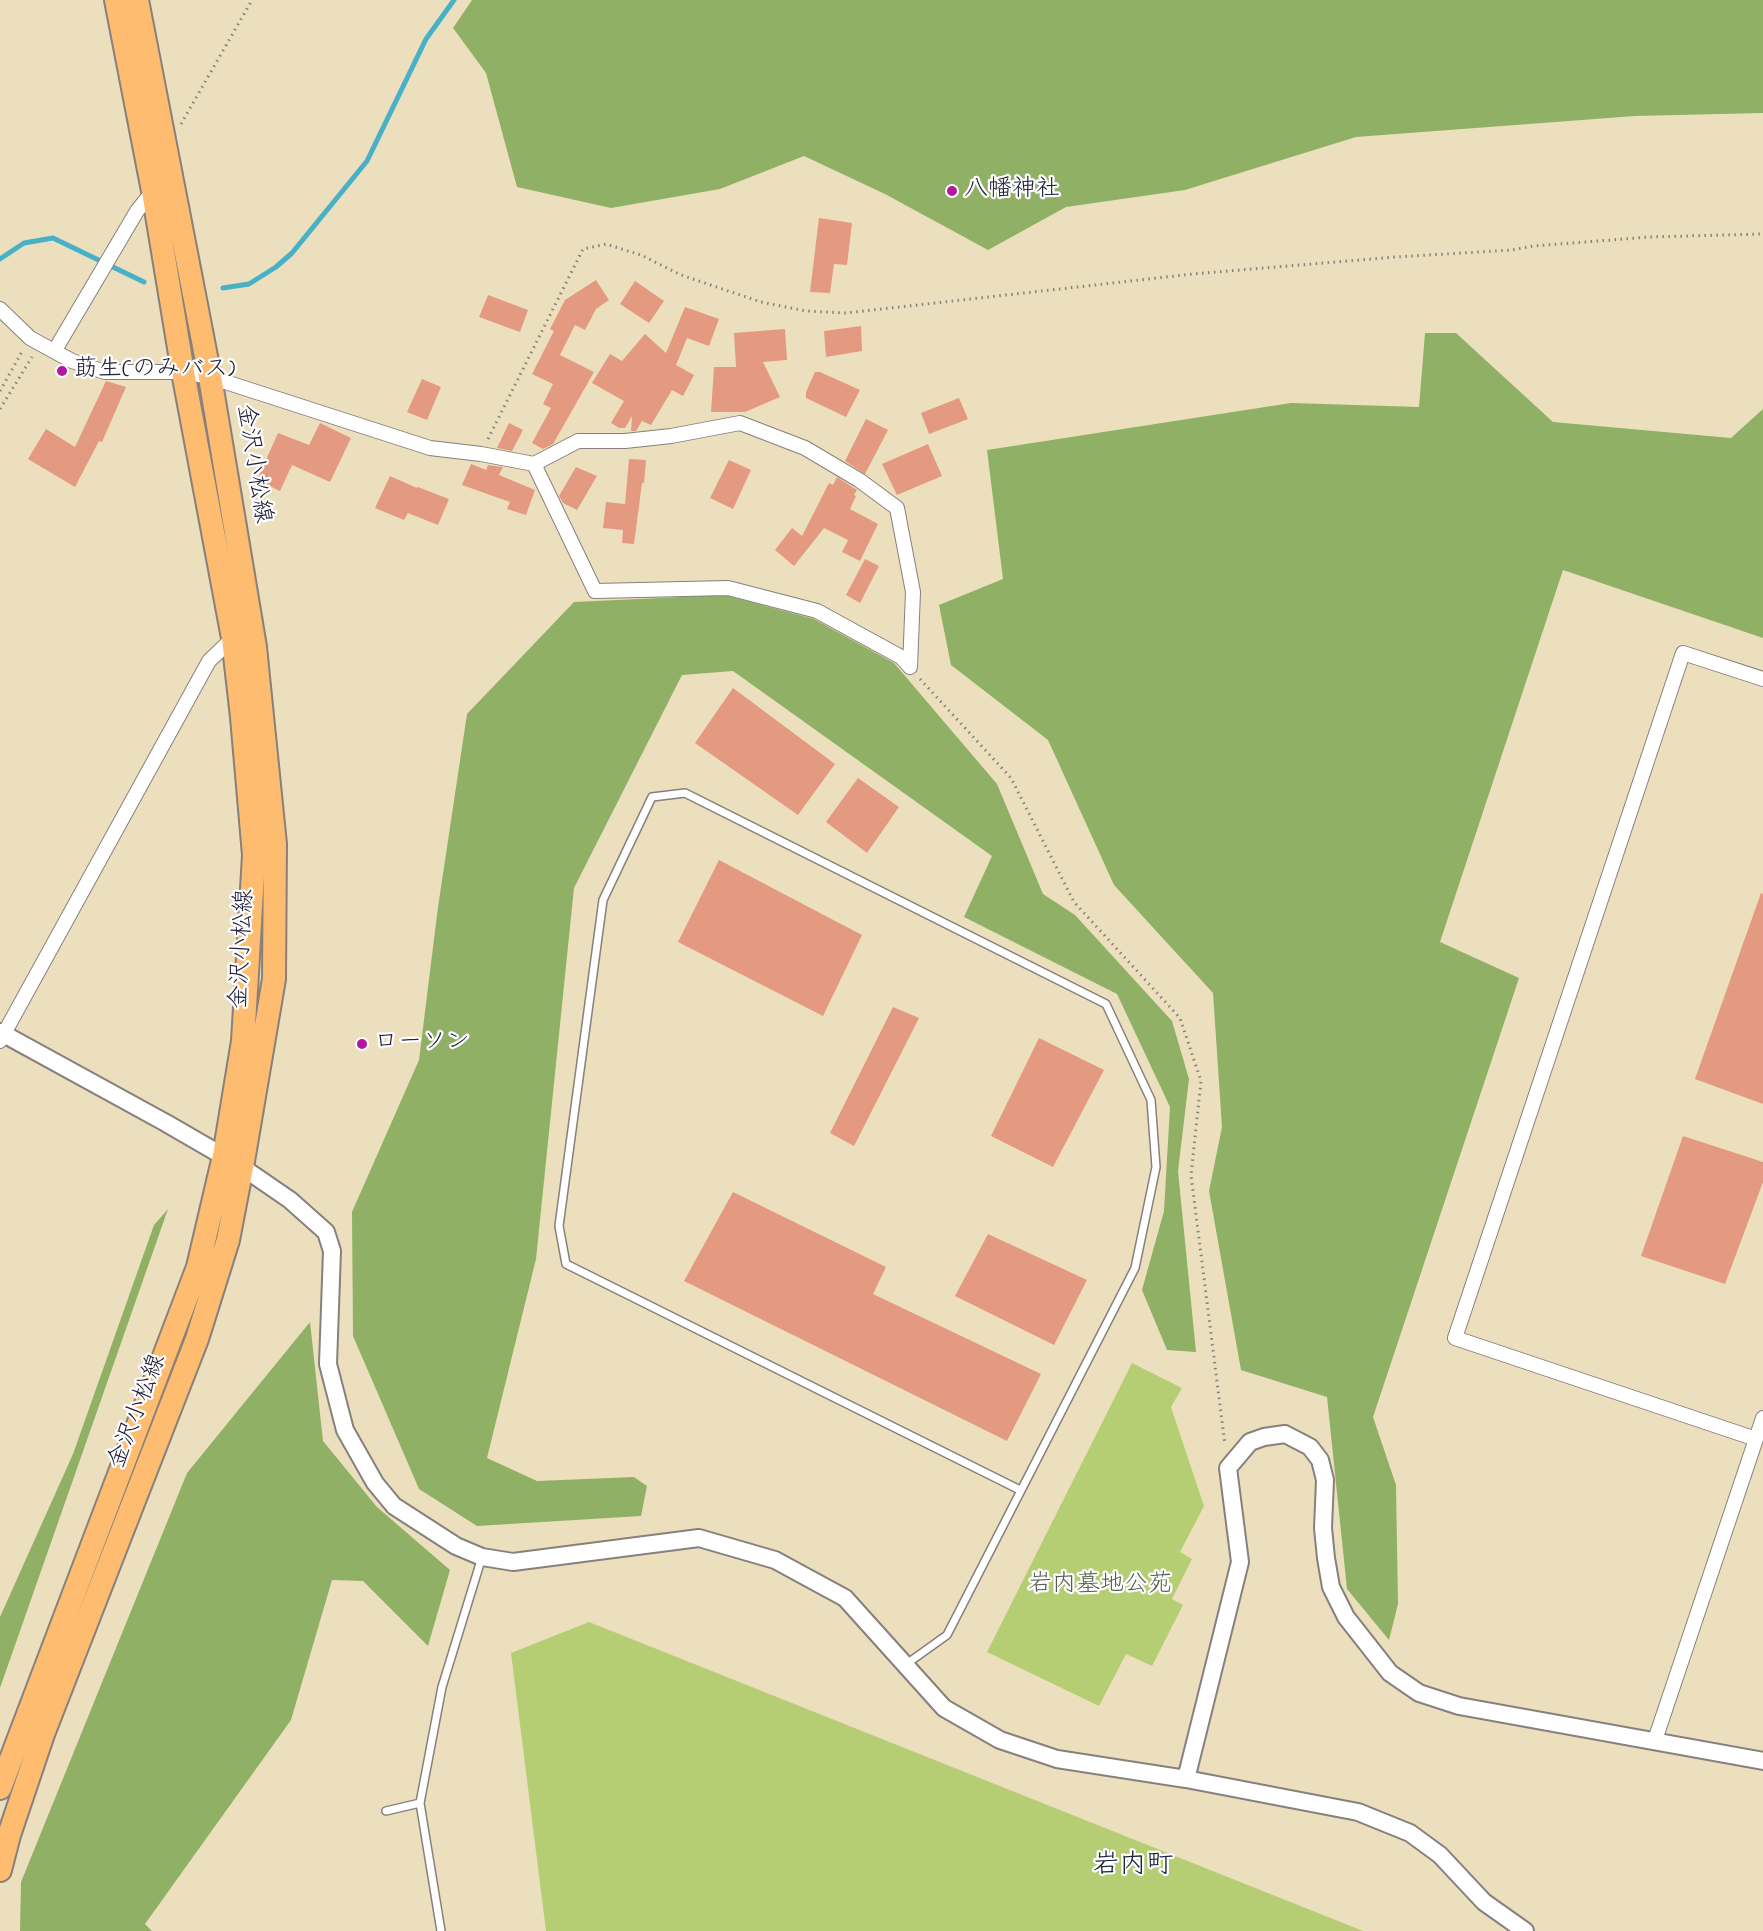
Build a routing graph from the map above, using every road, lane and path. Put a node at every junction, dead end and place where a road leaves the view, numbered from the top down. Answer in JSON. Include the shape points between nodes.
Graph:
{"nodes":[{"id":1,"x":116,"y":0,"type":"edge"},
{"id":2,"x":137,"y":0,"type":"edge"},
{"id":3,"x":252,"y":0,"type":"edge"},
{"id":4,"x":180,"y":126,"type":"dead end"},
{"id":5,"x":153,"y":191,"type":"junction"},
{"id":6,"x":1763,"y":234,"type":"edge"},
{"id":7,"x":0,"y":309,"type":"edge"},
{"id":8,"x":35,"y":340,"type":"junction"},
{"id":9,"x":55,"y":350,"type":"junction"},
{"id":10,"x":183,"y":372,"type":"junction"},
{"id":11,"x":210,"y":377,"type":"junction"},
{"id":12,"x":0,"y":391,"type":"edge"},
{"id":13,"x":0,"y":409,"type":"edge"},
{"id":14,"x":481,"y":454,"type":"junction"},
{"id":15,"x":534,"y":464,"type":"junction"},
{"id":16,"x":233,"y":638,"type":"junction"},
{"id":17,"x":1763,"y":680,"type":"edge"},
{"id":18,"x":1,"y":1036,"type":"edge"},
{"id":19,"x":233,"y":1162,"type":"junction"},
{"id":20,"x":1763,"y":1418,"type":"edge"},
{"id":21,"x":1756,"y":1439,"type":"junction"},
{"id":22,"x":1020,"y":1490,"type":"junction"},
{"id":23,"x":482,"y":1557,"type":"junction"},
{"id":24,"x":905,"y":1665,"type":"junction"},
{"id":25,"x":1654,"y":1740,"type":"junction"},
{"id":26,"x":1763,"y":1761,"type":"edge"},
{"id":27,"x":1186,"y":1779,"type":"junction"},
{"id":28,"x":0,"y":1788,"type":"edge"},
{"id":29,"x":420,"y":1803,"type":"junction"},
{"id":30,"x":386,"y":1811,"type":"dead end"},
{"id":31,"x":0,"y":1870,"type":"edge"},
{"id":32,"x":441,"y":1931,"type":"edge"},
{"id":33,"x":1525,"y":1931,"type":"edge"}],
"edges":[{"from":1,"to":5,"type":"main road","name":"金沢小松線"},
{"from":2,"to":11,"type":"main road","name":"金沢小松線"},
{"from":3,"to":4,"type":"path"},
{"from":5,"to":9,"type":"street","via":[[137,211]]},
{"from":5,"to":10,"type":"main road","name":"金沢小松線"},
{"from":6,"to":14,"type":"path","via":[[1649,237],[1395,256],[846,313],[806,311],[761,302],[606,244],[583,249]]},
{"from":7,"to":8,"type":"street"},
{"from":8,"to":9,"type":"street"},
{"from":8,"to":12,"type":"path"},
{"from":8,"to":13,"type":"path"},
{"from":9,"to":10,"type":"street","via":[[72,361],[105,372]]},
{"from":10,"to":11,"type":"street"},
{"from":10,"to":16,"type":"main road","name":"金沢小松線"},
{"from":11,"to":14,"type":"street","via":[[429,448]]},
{"from":11,"to":19,"type":"main road","name":"金沢小松線","via":[[255,647],[275,844],[274,979]]},
{"from":14,"to":15,"type":"street"},
{"from":15,"to":15,"type":"street","via":[[578,441],[671,436],[740,423],[805,448],[897,508],[913,592],[910,667],[901,657],[817,611],[728,588],[595,591]]},
{"from":16,"to":18,"type":"street","via":[[209,661]]},
{"from":16,"to":19,"type":"main road","name":"金沢小松線","via":[[254,855]]},
{"from":17,"to":21,"type":"street","via":[[1683,653],[1455,1338]]},
{"from":18,"to":19,"type":"street"},
{"from":19,"to":23,"type":"street","via":[[290,1200],[326,1232],[332,1251],[328,1364],[345,1430],[375,1483],[394,1506],[456,1546]]},
{"from":19,"to":28,"type":"main road","name":"金沢小松線","via":[[198,1267]]},
{"from":19,"to":31,"type":"main road","name":"金沢小松線","via":[[228,1240],[196,1339],[43,1734]]},
{"from":20,"to":21,"type":"street"},
{"from":21,"to":25,"type":"street"},
{"from":22,"to":22,"type":"lane","via":[[1135,1268],[1156,1167],[1151,1100],[1106,1004],[685,793],[652,797],[603,900],[558,1226],[566,1264]]},
{"from":22,"to":24,"type":"lane","via":[[947,1635]]},
{"from":23,"to":24,"type":"street","via":[[513,1562],[699,1538],[775,1560],[845,1598]]},
{"from":23,"to":29,"type":"lane","via":[[442,1687]]},
{"from":24,"to":27,"type":"street","via":[[944,1708],[1000,1740],[1057,1759]]},
{"from":25,"to":26,"type":"street"},
{"from":25,"to":27,"type":"street","via":[[1459,1706],[1419,1693],[1390,1673],[1346,1617],[1331,1587],[1320,1460],[1310,1447],[1285,1434],[1250,1442],[1228,1468],[1240,1562]]},
{"from":27,"to":33,"type":"street","via":[[1358,1812],[1410,1833],[1440,1855],[1484,1902]]},
{"from":29,"to":30,"type":"lane"},
{"from":29,"to":32,"type":"lane"}]}
